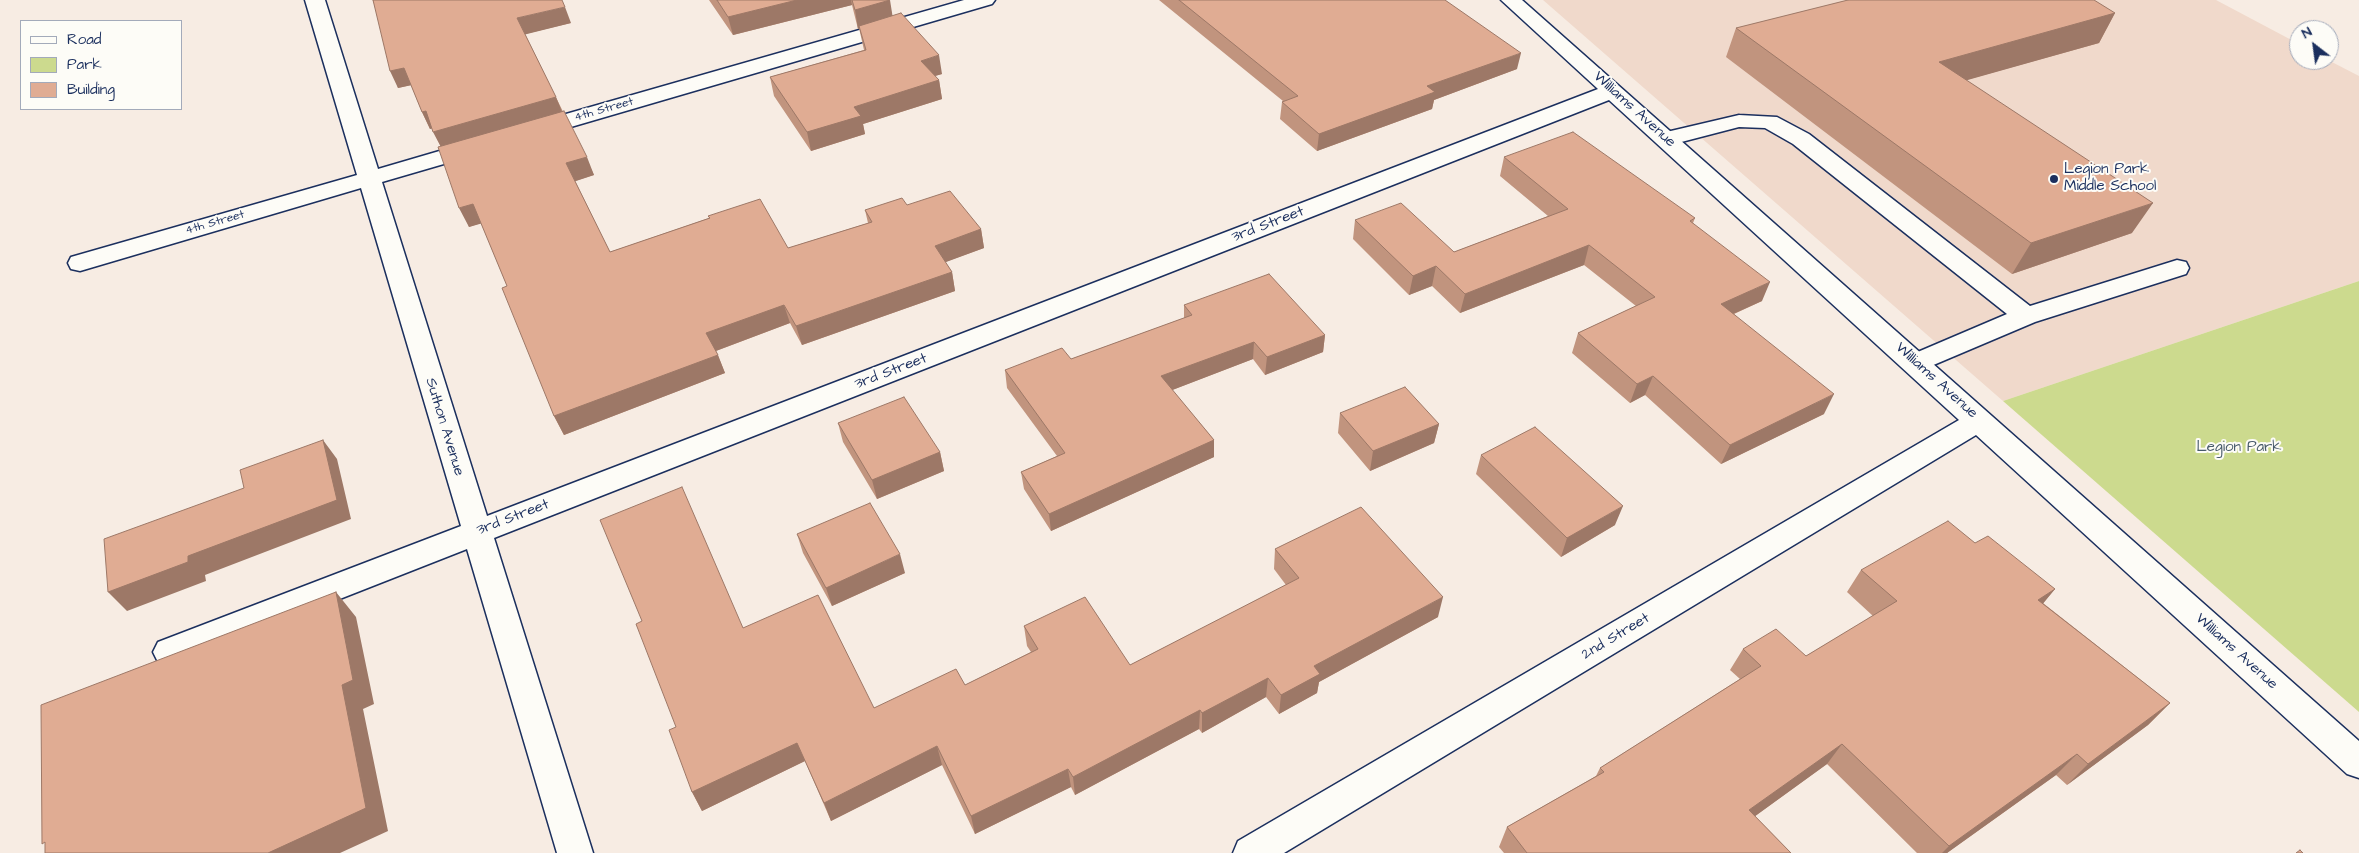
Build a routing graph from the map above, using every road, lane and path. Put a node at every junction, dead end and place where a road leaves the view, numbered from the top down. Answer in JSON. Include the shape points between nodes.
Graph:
{"nodes":[{"id":1,"x":315,"y":0,"type":"edge"},
{"id":2,"x":985,"y":0,"type":"edge"},
{"id":3,"x":1511,"y":0,"type":"edge"},
{"id":4,"x":1612,"y":91,"type":"junction"},
{"id":5,"x":1666,"y":139,"type":"junction"},
{"id":6,"x":368,"y":179,"type":"junction"},
{"id":7,"x":80,"y":263,"type":"dead end"},
{"id":8,"x":2177,"y":268,"type":"dead end"},
{"id":9,"x":2026,"y":316,"type":"junction"},
{"id":10,"x":1916,"y":363,"type":"junction"},
{"id":11,"x":1980,"y":420,"type":"junction"},
{"id":12,"x":477,"y":532,"type":"junction"},
{"id":13,"x":169,"y":652,"type":"dead end"},
{"id":14,"x":2359,"y":764,"type":"edge"},
{"id":15,"x":575,"y":853,"type":"edge"},
{"id":16,"x":1251,"y":853,"type":"edge"}],
"edges":[{"from":1,"to":6,"type":"street","name":"Suthon Avenue"},
{"from":2,"to":6,"type":"street","name":"4th Street"},
{"from":3,"to":4,"type":"street","name":"Williams Avenue"},
{"from":4,"to":5,"type":"street","name":"Williams Avenue"},
{"from":4,"to":12,"type":"street","name":"3rd Street"},
{"from":5,"to":9,"type":"street","via":[[1740,120],[1769,122],[1801,139]]},
{"from":5,"to":10,"type":"street","name":"Williams Avenue"},
{"from":6,"to":7,"type":"street","name":"4th Street"},
{"from":6,"to":12,"type":"street","name":"Suthon Avenue"},
{"from":8,"to":9,"type":"street"},
{"from":9,"to":10,"type":"street"},
{"from":10,"to":11,"type":"street","name":"Williams Avenue"},
{"from":11,"to":14,"type":"street","name":"Williams Avenue"},
{"from":11,"to":16,"type":"street","name":"2nd Street"},
{"from":12,"to":13,"type":"street","name":"3rd Street"},
{"from":12,"to":15,"type":"street","name":"Suthon Avenue"}]}
